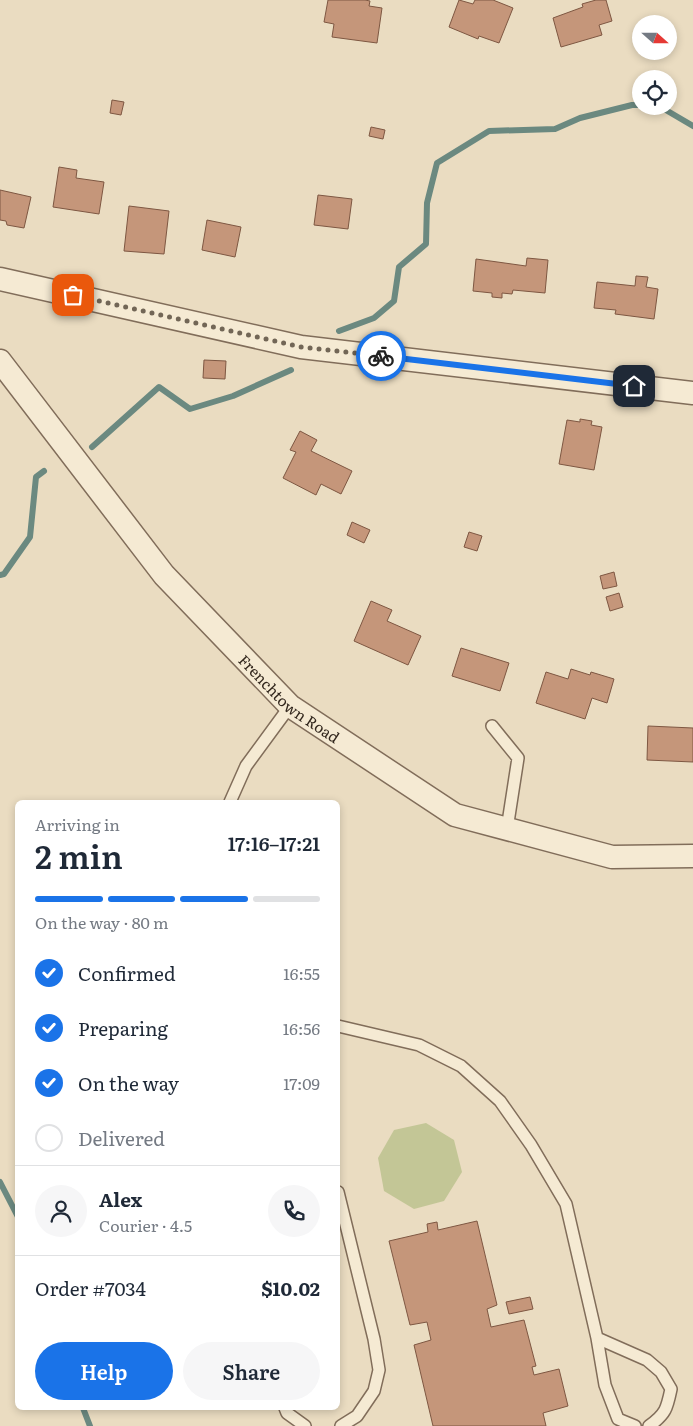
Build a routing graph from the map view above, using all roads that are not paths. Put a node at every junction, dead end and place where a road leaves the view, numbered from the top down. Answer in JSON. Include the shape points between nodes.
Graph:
{"nodes":[{"id":1,"x":0,"y":279,"type":"edge"},
{"id":2,"x":0,"y":361,"type":"edge"},
{"id":3,"x":693,"y":393,"type":"edge"},
{"id":4,"x":290,"y":706,"type":"junction"},
{"id":5,"x":492,"y":726,"type":"dead end"},
{"id":6,"x":231,"y":800,"type":"edge"},
{"id":7,"x":507,"y":829,"type":"junction"},
{"id":8,"x":693,"y":856,"type":"edge"},
{"id":9,"x":340,"y":1026,"type":"edge"},
{"id":10,"x":340,"y":1200,"type":"edge"},
{"id":11,"x":597,"y":1338,"type":"junction"},
{"id":12,"x":285,"y":1410,"type":"edge"},
{"id":13,"x":304,"y":1426,"type":"edge"},
{"id":14,"x":341,"y":1426,"type":"edge"},
{"id":15,"x":635,"y":1426,"type":"edge"},
{"id":16,"x":649,"y":1426,"type":"edge"}],
"edges":[{"from":1,"to":3,"type":"street","via":[[301,347]]},
{"from":2,"to":4,"type":"street","name":"Frenchtown Road","via":[[164,575]]},
{"from":4,"to":6,"type":"lane","via":[[246,766]]},
{"from":4,"to":7,"type":"street","name":"Frenchtown Road","via":[[455,815]]},
{"from":5,"to":7,"type":"lane","via":[[518,758]]},
{"from":7,"to":8,"type":"street","name":"Frenchtown Road","via":[[612,857]]},
{"from":9,"to":11,"type":"lane","via":[[419,1046],[461,1066],[500,1101],[566,1204]]},
{"from":10,"to":14,"type":"lane","via":[[379,1370],[374,1391],[357,1416]]},
{"from":11,"to":15,"type":"lane","via":[[605,1385],[618,1419]]},
{"from":11,"to":16,"type":"lane","via":[[647,1360],[661,1372],[671,1389],[667,1408]]},
{"from":12,"to":13,"type":"lane"}]}
